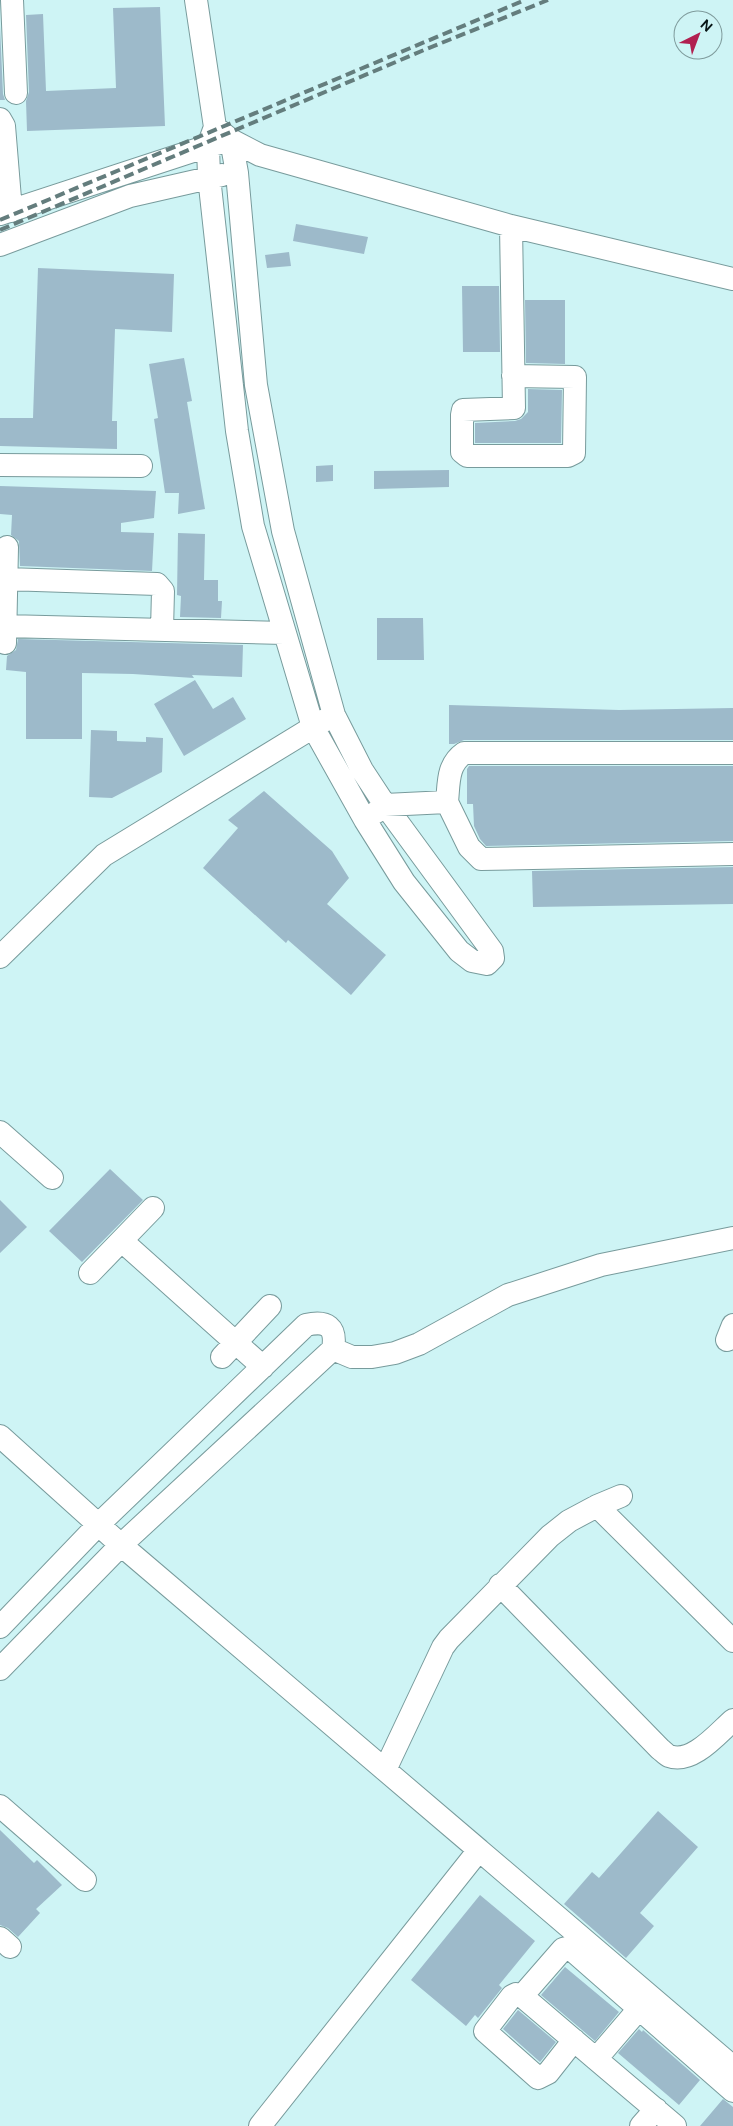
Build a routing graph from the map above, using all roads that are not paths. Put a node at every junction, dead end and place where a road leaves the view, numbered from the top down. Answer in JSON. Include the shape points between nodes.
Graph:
{"nodes":[{"id":1,"x":12,"y":0,"type":"edge"},
{"id":2,"x":196,"y":0,"type":"edge"},
{"id":3,"x":16,"y":93,"type":"dead end"},
{"id":4,"x":0,"y":119,"type":"edge"},
{"id":5,"x":218,"y":138,"type":"junction"},
{"id":6,"x":260,"y":155,"type":"junction"},
{"id":7,"x":237,"y":172,"type":"junction"},
{"id":8,"x":209,"y":177,"type":"junction"},
{"id":9,"x":6,"y":213,"type":"edge"},
{"id":10,"x":510,"y":226,"type":"junction"},
{"id":11,"x":0,"y":245,"type":"edge"},
{"id":12,"x":733,"y":279,"type":"edge"},
{"id":13,"x":513,"y":376,"type":"junction"},
{"id":14,"x":0,"y":464,"type":"edge"},
{"id":15,"x":141,"y":466,"type":"dead end"},
{"id":16,"x":281,"y":520,"type":"junction"},
{"id":17,"x":253,"y":526,"type":"junction"},
{"id":18,"x":7,"y":547,"type":"dead end"},
{"id":19,"x":6,"y":579,"type":"junction"},
{"id":20,"x":162,"y":630,"type":"junction"},
{"id":21,"x":284,"y":633,"type":"junction"},
{"id":22,"x":334,"y":715,"type":"junction"},
{"id":23,"x":313,"y":727,"type":"junction"},
{"id":24,"x":733,"y":754,"type":"edge"},
{"id":25,"x":447,"y":802,"type":"junction"},
{"id":26,"x":385,"y":805,"type":"junction"},
{"id":27,"x":365,"y":820,"type":"junction"},
{"id":28,"x":733,"y":854,"type":"edge"},
{"id":29,"x":0,"y":957,"type":"edge"},
{"id":30,"x":0,"y":1132,"type":"edge"},
{"id":31,"x":52,"y":1178,"type":"dead end"},
{"id":32,"x":153,"y":1208,"type":"dead end"},
{"id":33,"x":733,"y":1238,"type":"edge"},
{"id":34,"x":122,"y":1241,"type":"junction"},
{"id":35,"x":90,"y":1273,"type":"dead end"},
{"id":36,"x":270,"y":1306,"type":"dead end"},
{"id":37,"x":333,"y":1349,"type":"junction"},
{"id":38,"x":229,"y":1350,"type":"junction"},
{"id":39,"x":263,"y":1367,"type":"junction"},
{"id":40,"x":0,"y":1436,"type":"edge"},
{"id":41,"x":621,"y":1496,"type":"dead end"},
{"id":42,"x":596,"y":1506,"type":"junction"},
{"id":43,"x":99,"y":1524,"type":"junction"},
{"id":44,"x":121,"y":1545,"type":"junction"},
{"id":45,"x":500,"y":1585,"type":"junction"},
{"id":46,"x":0,"y":1627,"type":"edge"},
{"id":47,"x":733,"y":1641,"type":"edge"},
{"id":48,"x":0,"y":1669,"type":"edge"},
{"id":49,"x":733,"y":1720,"type":"edge"},
{"id":50,"x":385,"y":1770,"type":"junction"},
{"id":51,"x":0,"y":1806,"type":"edge"},
{"id":52,"x":479,"y":1850,"type":"junction"},
{"id":53,"x":85,"y":1880,"type":"dead end"},
{"id":54,"x":522,"y":1996,"type":"junction"},
{"id":55,"x":644,"y":2003,"type":"junction"},
{"id":56,"x":574,"y":2040,"type":"junction"},
{"id":57,"x":596,"y":2059,"type":"junction"},
{"id":58,"x":733,"y":2067,"type":"edge"},
{"id":59,"x":733,"y":2091,"type":"edge"},
{"id":60,"x":648,"y":2118,"type":"edge"},
{"id":61,"x":260,"y":2126,"type":"edge"},
{"id":62,"x":675,"y":2126,"type":"edge"}],
"edges":[{"from":1,"to":3,"type":"street"},
{"from":2,"to":5,"type":"street"},
{"from":4,"to":9,"type":"street","via":[[4,126]]},
{"from":5,"to":6,"type":"street"},
{"from":5,"to":7,"type":"street"},
{"from":5,"to":8,"type":"street"},
{"from":5,"to":9,"type":"street"},
{"from":6,"to":7,"type":"street"},
{"from":6,"to":10,"type":"street"},
{"from":7,"to":8,"type":"street"},
{"from":7,"to":16,"type":"street","via":[[256,385]]},
{"from":8,"to":11,"type":"street","via":[[130,196]]},
{"from":8,"to":17,"type":"street","via":[[237,431]]},
{"from":10,"to":12,"type":"street"},
{"from":10,"to":13,"type":"street"},
{"from":13,"to":13,"type":"street","via":[[575,377],[575,450],[572,455],[467,456],[462,452],[462,411],[514,408]]},
{"from":14,"to":15,"type":"street"},
{"from":16,"to":17,"type":"street"},
{"from":16,"to":22,"type":"street"},
{"from":17,"to":21,"type":"street"},
{"from":18,"to":19,"type":"street"},
{"from":19,"to":20,"type":"street","via":[[160,585],[163,590]]},
{"from":19,"to":20,"type":"street","via":[[5,635]]},
{"from":20,"to":21,"type":"street"},
{"from":21,"to":23,"type":"street"},
{"from":22,"to":23,"type":"street"},
{"from":22,"to":26,"type":"street","via":[[362,770]]},
{"from":23,"to":27,"type":"street"},
{"from":23,"to":29,"type":"street","via":[[104,855]]},
{"from":24,"to":25,"type":"street","via":[[464,753],[454,760]]},
{"from":25,"to":26,"type":"street"},
{"from":25,"to":28,"type":"street","via":[[468,847],[481,858]]},
{"from":26,"to":27,"type":"street"},
{"from":26,"to":27,"type":"street","via":[[492,951],[491,961],[479,964],[459,951],[404,882]]},
{"from":30,"to":31,"type":"street"},
{"from":32,"to":34,"type":"street"},
{"from":33,"to":37,"type":"street","via":[[601,1264],[508,1295],[419,1344],[395,1353],[352,1357]]},
{"from":34,"to":35,"type":"street"},
{"from":34,"to":38,"type":"street"},
{"from":36,"to":38,"type":"street"},
{"from":37,"to":39,"type":"street","via":[[335,1339],[328,1326],[322,1323],[306,1325]]},
{"from":37,"to":44,"type":"street"},
{"from":38,"to":39,"type":"street"},
{"from":39,"to":43,"type":"street"},
{"from":40,"to":43,"type":"street"},
{"from":41,"to":42,"type":"street"},
{"from":42,"to":45,"type":"street","via":[[550,1536]]},
{"from":42,"to":47,"type":"street"},
{"from":43,"to":44,"type":"street"},
{"from":43,"to":46,"type":"street"},
{"from":44,"to":48,"type":"street"},
{"from":44,"to":50,"type":"street"},
{"from":45,"to":49,"type":"street","via":[[670,1756],[693,1755]]},
{"from":45,"to":50,"type":"street","via":[[443,1647]]},
{"from":50,"to":52,"type":"street"},
{"from":51,"to":53,"type":"street"},
{"from":52,"to":55,"type":"street"},
{"from":52,"to":61,"type":"street"},
{"from":54,"to":55,"type":"street","via":[[567,1948]]},
{"from":54,"to":56,"type":"street"},
{"from":54,"to":56,"type":"street","via":[[512,1996],[485,2031],[538,2078],[545,2075]]},
{"from":55,"to":57,"type":"street"},
{"from":55,"to":58,"type":"street"},
{"from":55,"to":59,"type":"street"},
{"from":56,"to":57,"type":"street"},
{"from":57,"to":60,"type":"street"},
{"from":60,"to":62,"type":"street"}]}
